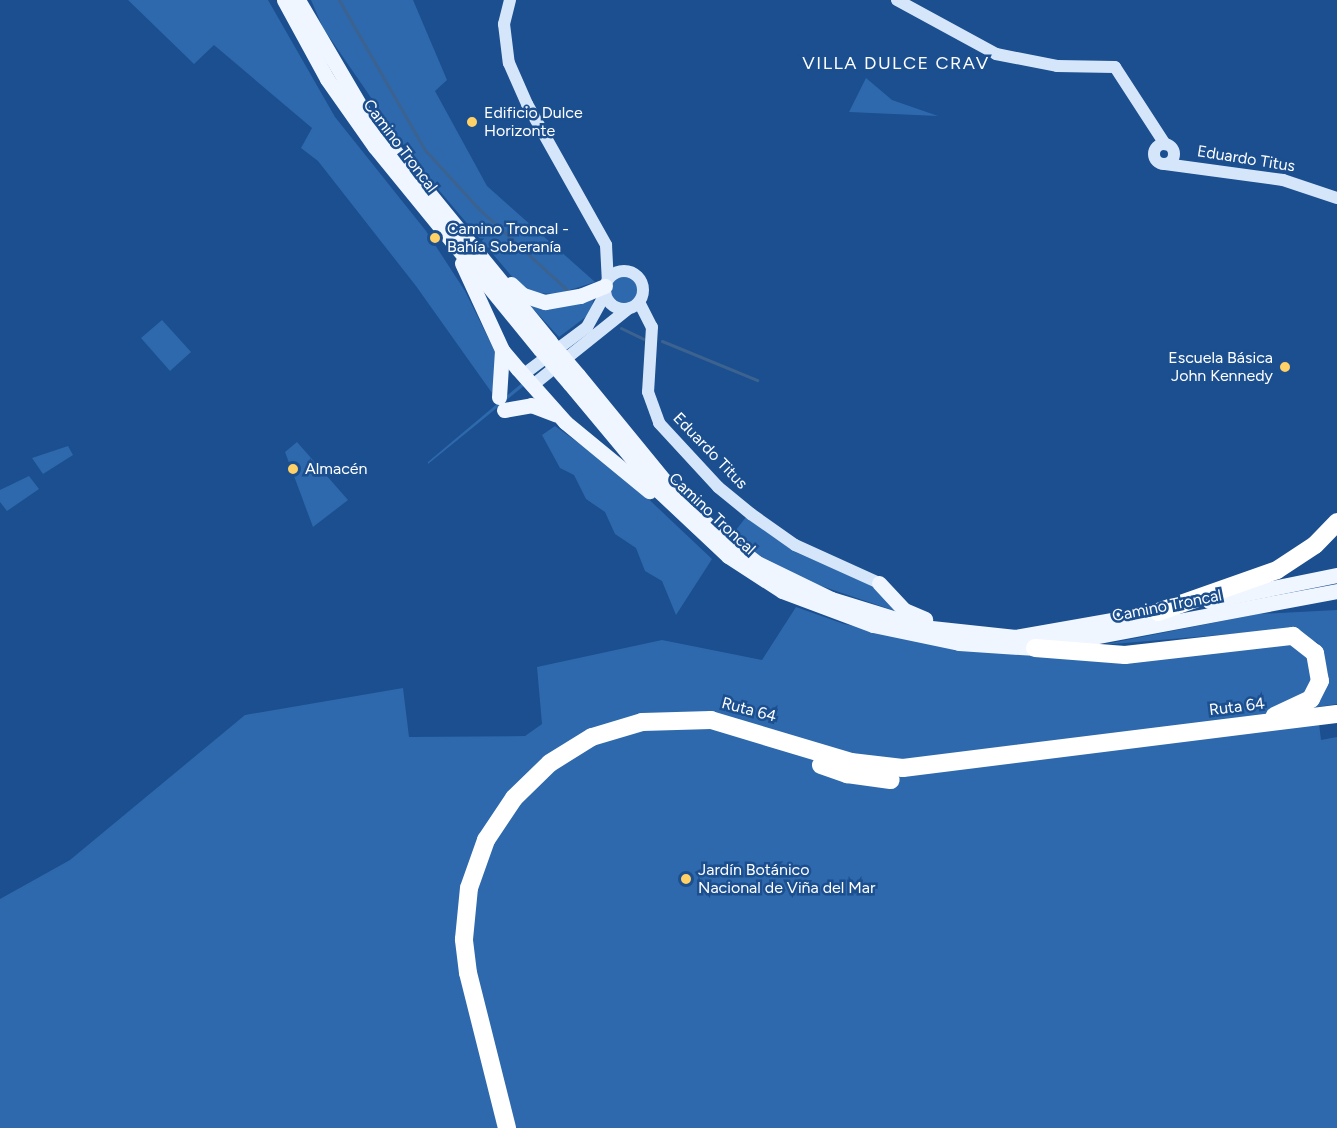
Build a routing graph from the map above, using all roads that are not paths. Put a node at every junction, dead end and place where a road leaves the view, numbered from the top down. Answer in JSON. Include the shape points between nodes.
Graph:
{"nodes":[{"id":1,"x":284,"y":0,"type":"edge"},
{"id":2,"x":298,"y":0,"type":"edge"},
{"id":3,"x":510,"y":0,"type":"edge"},
{"id":4,"x":897,"y":0,"type":"edge"},
{"id":5,"x":1160,"y":147,"type":"junction"},
{"id":6,"x":1169,"y":161,"type":"junction"},
{"id":7,"x":1337,"y":198,"type":"edge"},
{"id":8,"x":437,"y":206,"type":"junction"},
{"id":9,"x":449,"y":241,"type":"junction"},
{"id":10,"x":606,"y":245,"type":"junction"},
{"id":11,"x":631,"y":272,"type":"junction"},
{"id":12,"x":606,"y":286,"type":"junction"},
{"id":13,"x":634,"y":305,"type":"junction"},
{"id":14,"x":545,"y":346,"type":"junction"},
{"id":15,"x":502,"y":350,"type":"junction"},
{"id":16,"x":528,"y":380,"type":"junction"},
{"id":17,"x":574,"y":380,"type":"junction"},
{"id":18,"x":565,"y":422,"type":"junction"},
{"id":19,"x":1337,"y":522,"type":"edge"},
{"id":20,"x":708,"y":538,"type":"junction"},
{"id":21,"x":1337,"y":575,"type":"edge"},
{"id":22,"x":879,"y":583,"type":"joint"},
{"id":23,"x":1337,"y":591,"type":"edge"},
{"id":24,"x":1158,"y":612,"type":"junction"},
{"id":25,"x":1047,"y":633,"type":"junction"},
{"id":26,"x":1035,"y":648,"type":"junction"},
{"id":27,"x":1337,"y":714,"type":"edge"},
{"id":28,"x":1337,"y":724,"type":"edge"},
{"id":29,"x":1241,"y":727,"type":"junction"},
{"id":30,"x":507,"y":1128,"type":"edge"},
{"id":31,"x":519,"y":1128,"type":"edge"}],
"edges":[{"from":1,"to":9,"type":"main road","name":"Camino Troncal","via":[[327,79]]},
{"from":2,"to":8,"type":"main road","name":"Camino Troncal","via":[[366,116]]},
{"from":3,"to":10,"type":"street","name":"Eduardo Titus","via":[[504,24],[512,72]]},
{"from":4,"to":5,"type":"street","via":[[996,54],[1057,66],[1115,67]]},
{"from":5,"to":6,"type":"street","via":[[1172,148]]},
{"from":5,"to":6,"type":"street","via":[[1156,159]]},
{"from":6,"to":7,"type":"street","name":"Eduardo Titus","via":[[1283,180]]},
{"from":8,"to":12,"type":"main road","via":[[513,287],[530,298],[552,301]]},
{"from":8,"to":14,"type":"main road","name":"Camino Troncal"},
{"from":9,"to":14,"type":"main road","name":"Camino Troncal"},
{"from":9,"to":15,"type":"main road"},
{"from":10,"to":11,"type":"street","name":"Eduardo Titus"},
{"from":10,"to":12,"type":"street","name":"Eduardo Titus"},
{"from":11,"to":12,"type":"street","via":[[622,271]]},
{"from":11,"to":13,"type":"street","name":"Eduardo Titus","via":[[642,284]]},
{"from":12,"to":13,"type":"street","via":[[614,306]]},
{"from":12,"to":16,"type":"street","via":[[587,327]]},
{"from":13,"to":16,"type":"street"},
{"from":13,"to":22,"type":"street","name":"Eduardo Titus","via":[[652,327],[648,392],[659,423],[718,487],[751,514],[795,545]]},
{"from":14,"to":17,"type":"main road","name":"Camino Troncal","bridge":true},
{"from":15,"to":16,"type":"main road"},
{"from":15,"to":18,"type":"main road","via":[[501,404],[538,406]]},
{"from":16,"to":18,"type":"main road"},
{"from":17,"to":20,"type":"main road","name":"Camino Troncal","via":[[659,491]]},
{"from":17,"to":25,"type":"main road","name":"Camino Troncal","via":[[689,507],[757,563],[791,582],[872,614],[922,627],[1015,637]]},
{"from":18,"to":20,"type":"main road"},
{"from":19,"to":24,"type":"highway","via":[[1315,545],[1277,570]]},
{"from":20,"to":26,"type":"main road","name":"Camino Troncal","via":[[754,575],[854,619],[940,640]]},
{"from":21,"to":24,"type":"main road","name":"Camino Troncal"},
{"from":22,"to":25,"type":"main road","via":[[904,610],[920,618]]},
{"from":23,"to":26,"type":"main road","name":"Camino Troncal"},
{"from":24,"to":25,"type":"main road","name":"Camino Troncal"},
{"from":26,"to":29,"type":"highway","via":[[1125,655],[1279,634],[1306,642],[1320,666],[1318,687],[1311,699]]},
{"from":27,"to":29,"type":"highway","name":"Ruta 64"},
{"from":28,"to":31,"type":"highway","name":"Ruta 64","via":[[910,780],[847,774],[710,730],[647,731],[590,751],[548,778],[512,816],[491,854],[478,897],[477,968]]},
{"from":29,"to":30,"type":"highway","name":"Ruta 64","via":[[903,768],[851,762],[745,727],[694,718],[633,724],[577,746],[537,774],[508,804],[486,840],[469,888],[465,922],[467,965]]}]}
